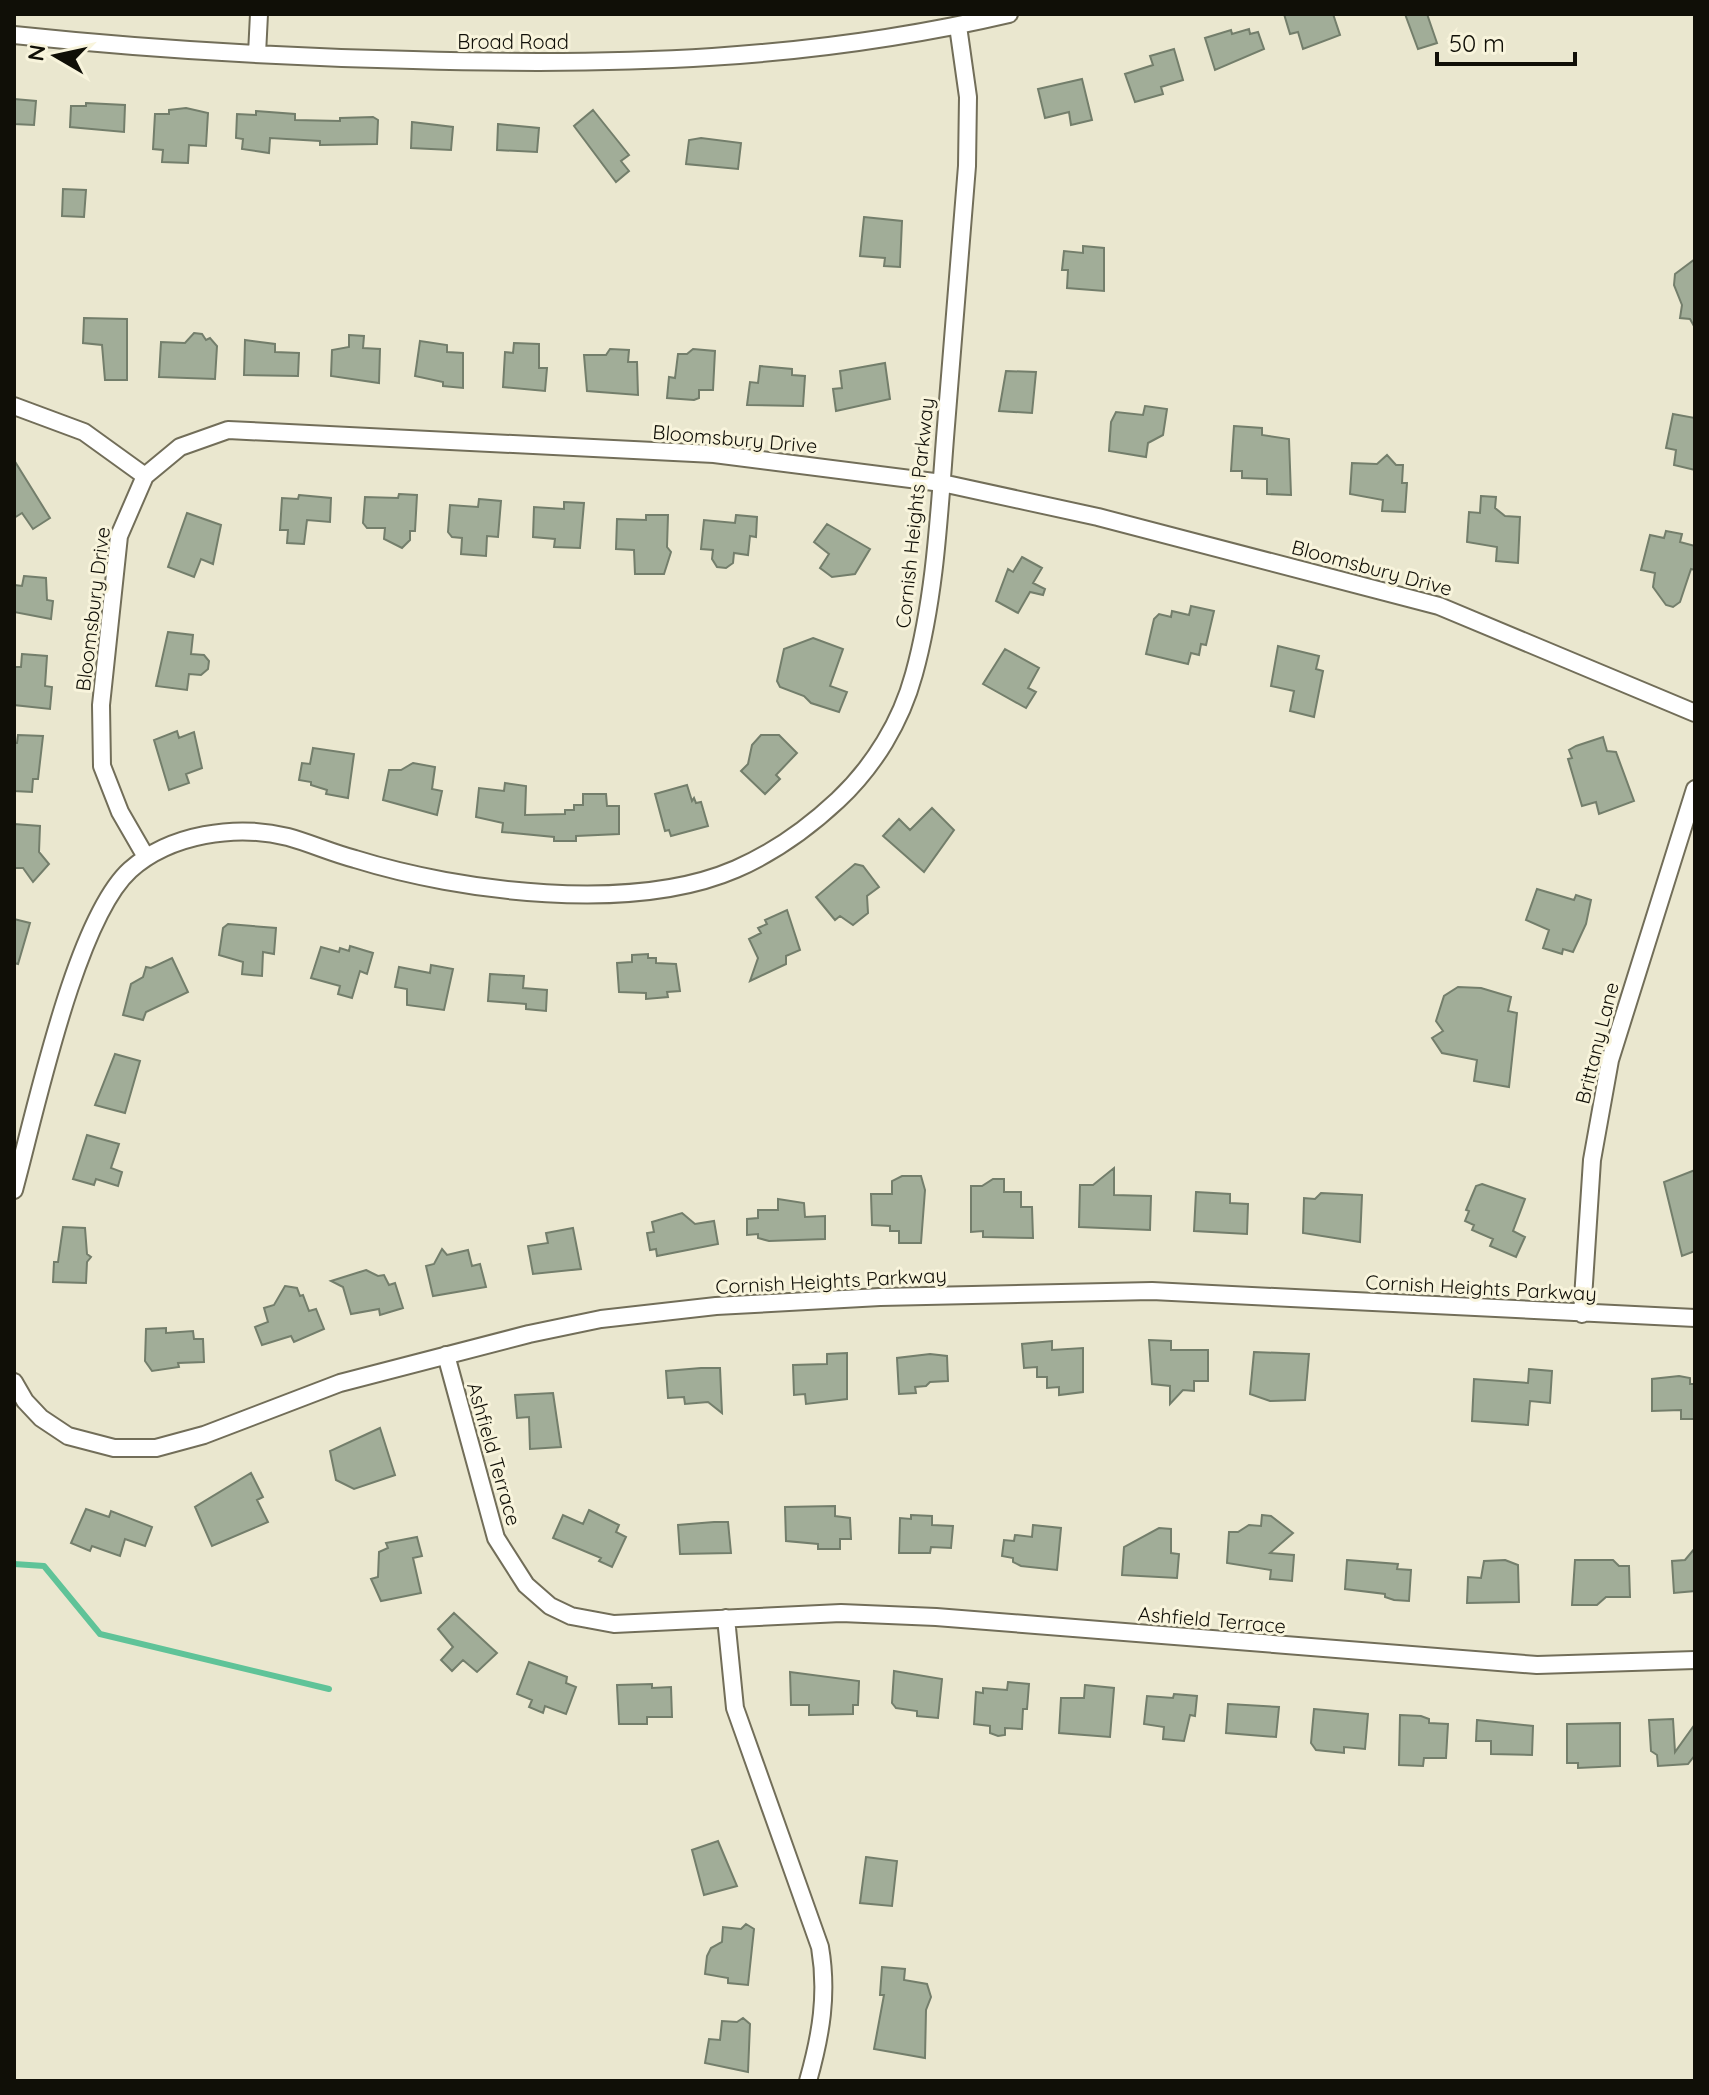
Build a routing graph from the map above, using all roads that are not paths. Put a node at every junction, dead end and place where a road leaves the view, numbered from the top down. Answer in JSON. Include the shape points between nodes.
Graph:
{"nodes":[{"id":1,"x":259,"y":14,"type":"edge"},
{"id":2,"x":1009,"y":14,"type":"edge"},
{"id":3,"x":958,"y":26,"type":"junction"},
{"id":4,"x":14,"y":35,"type":"edge"},
{"id":5,"x":257,"y":54,"type":"junction"},
{"id":6,"x":14,"y":406,"type":"edge"},
{"id":7,"x":145,"y":476,"type":"junction"},
{"id":8,"x":942,"y":483,"type":"junction"},
{"id":9,"x":1695,"y":713,"type":"edge"},
{"id":10,"x":1695,"y":789,"type":"edge"},
{"id":11,"x":146,"y":857,"type":"junction"},
{"id":12,"x":14,"y":1190,"type":"edge"},
{"id":13,"x":1582,"y":1314,"type":"junction"},
{"id":14,"x":1695,"y":1318,"type":"edge"},
{"id":15,"x":446,"y":1355,"type":"junction"},
{"id":16,"x":14,"y":1382,"type":"edge"},
{"id":17,"x":726,"y":1618,"type":"junction"},
{"id":18,"x":1695,"y":1660,"type":"edge"},
{"id":19,"x":808,"y":2081,"type":"edge"}],
"edges":[{"from":1,"to":5,"type":"street"},
{"from":2,"to":3,"type":"street","name":"Broad Road"},
{"from":3,"to":5,"type":"street","name":"Broad Road","via":[[767,55],[672,62],[496,63]]},
{"from":3,"to":8,"type":"street","name":"Cornish Heights Parkway","via":[[968,97],[967,166]]},
{"from":4,"to":5,"type":"street","name":"Broad Road"},
{"from":6,"to":7,"type":"street","via":[[84,432]]},
{"from":7,"to":8,"type":"street","name":"Bloomsbury Drive","via":[[180,447],[228,430],[714,454]]},
{"from":7,"to":11,"type":"street","name":"Bloomsbury Drive","via":[[119,536],[101,705],[102,766]]},
{"from":8,"to":9,"type":"street","name":"Bloomsbury Drive","via":[[1098,517],[1439,606]]},
{"from":8,"to":11,"type":"street","name":"Cornish Heights Parkway","via":[[914,675],[896,723],[875,758],[813,823],[779,848],[733,870],[615,894],[541,893],[451,881],[247,831],[205,835]]},
{"from":10,"to":13,"type":"street","name":"Brittany Lane","via":[[1610,1060],[1592,1160]]},
{"from":11,"to":12,"type":"street","name":"Cornish Heights Parkway","via":[[111,893],[76,970]]},
{"from":13,"to":14,"type":"street","name":"Cornish Heights Parkway"},
{"from":13,"to":15,"type":"street","name":"Cornish Heights Parkway","via":[[1152,1291],[880,1297],[601,1319]]},
{"from":15,"to":16,"type":"street","name":"Cornish Heights Parkway","via":[[340,1383],[156,1448],[114,1448],[68,1436],[41,1418]]},
{"from":15,"to":17,"type":"street","name":"Ashfield Terrace","via":[[496,1538],[526,1585],[571,1616],[614,1624]]},
{"from":17,"to":18,"type":"street","name":"Ashfield Terrace","via":[[841,1613],[936,1617],[1537,1665]]},
{"from":17,"to":19,"type":"street","via":[[735,1708],[820,1947],[826,1982]]}]}
